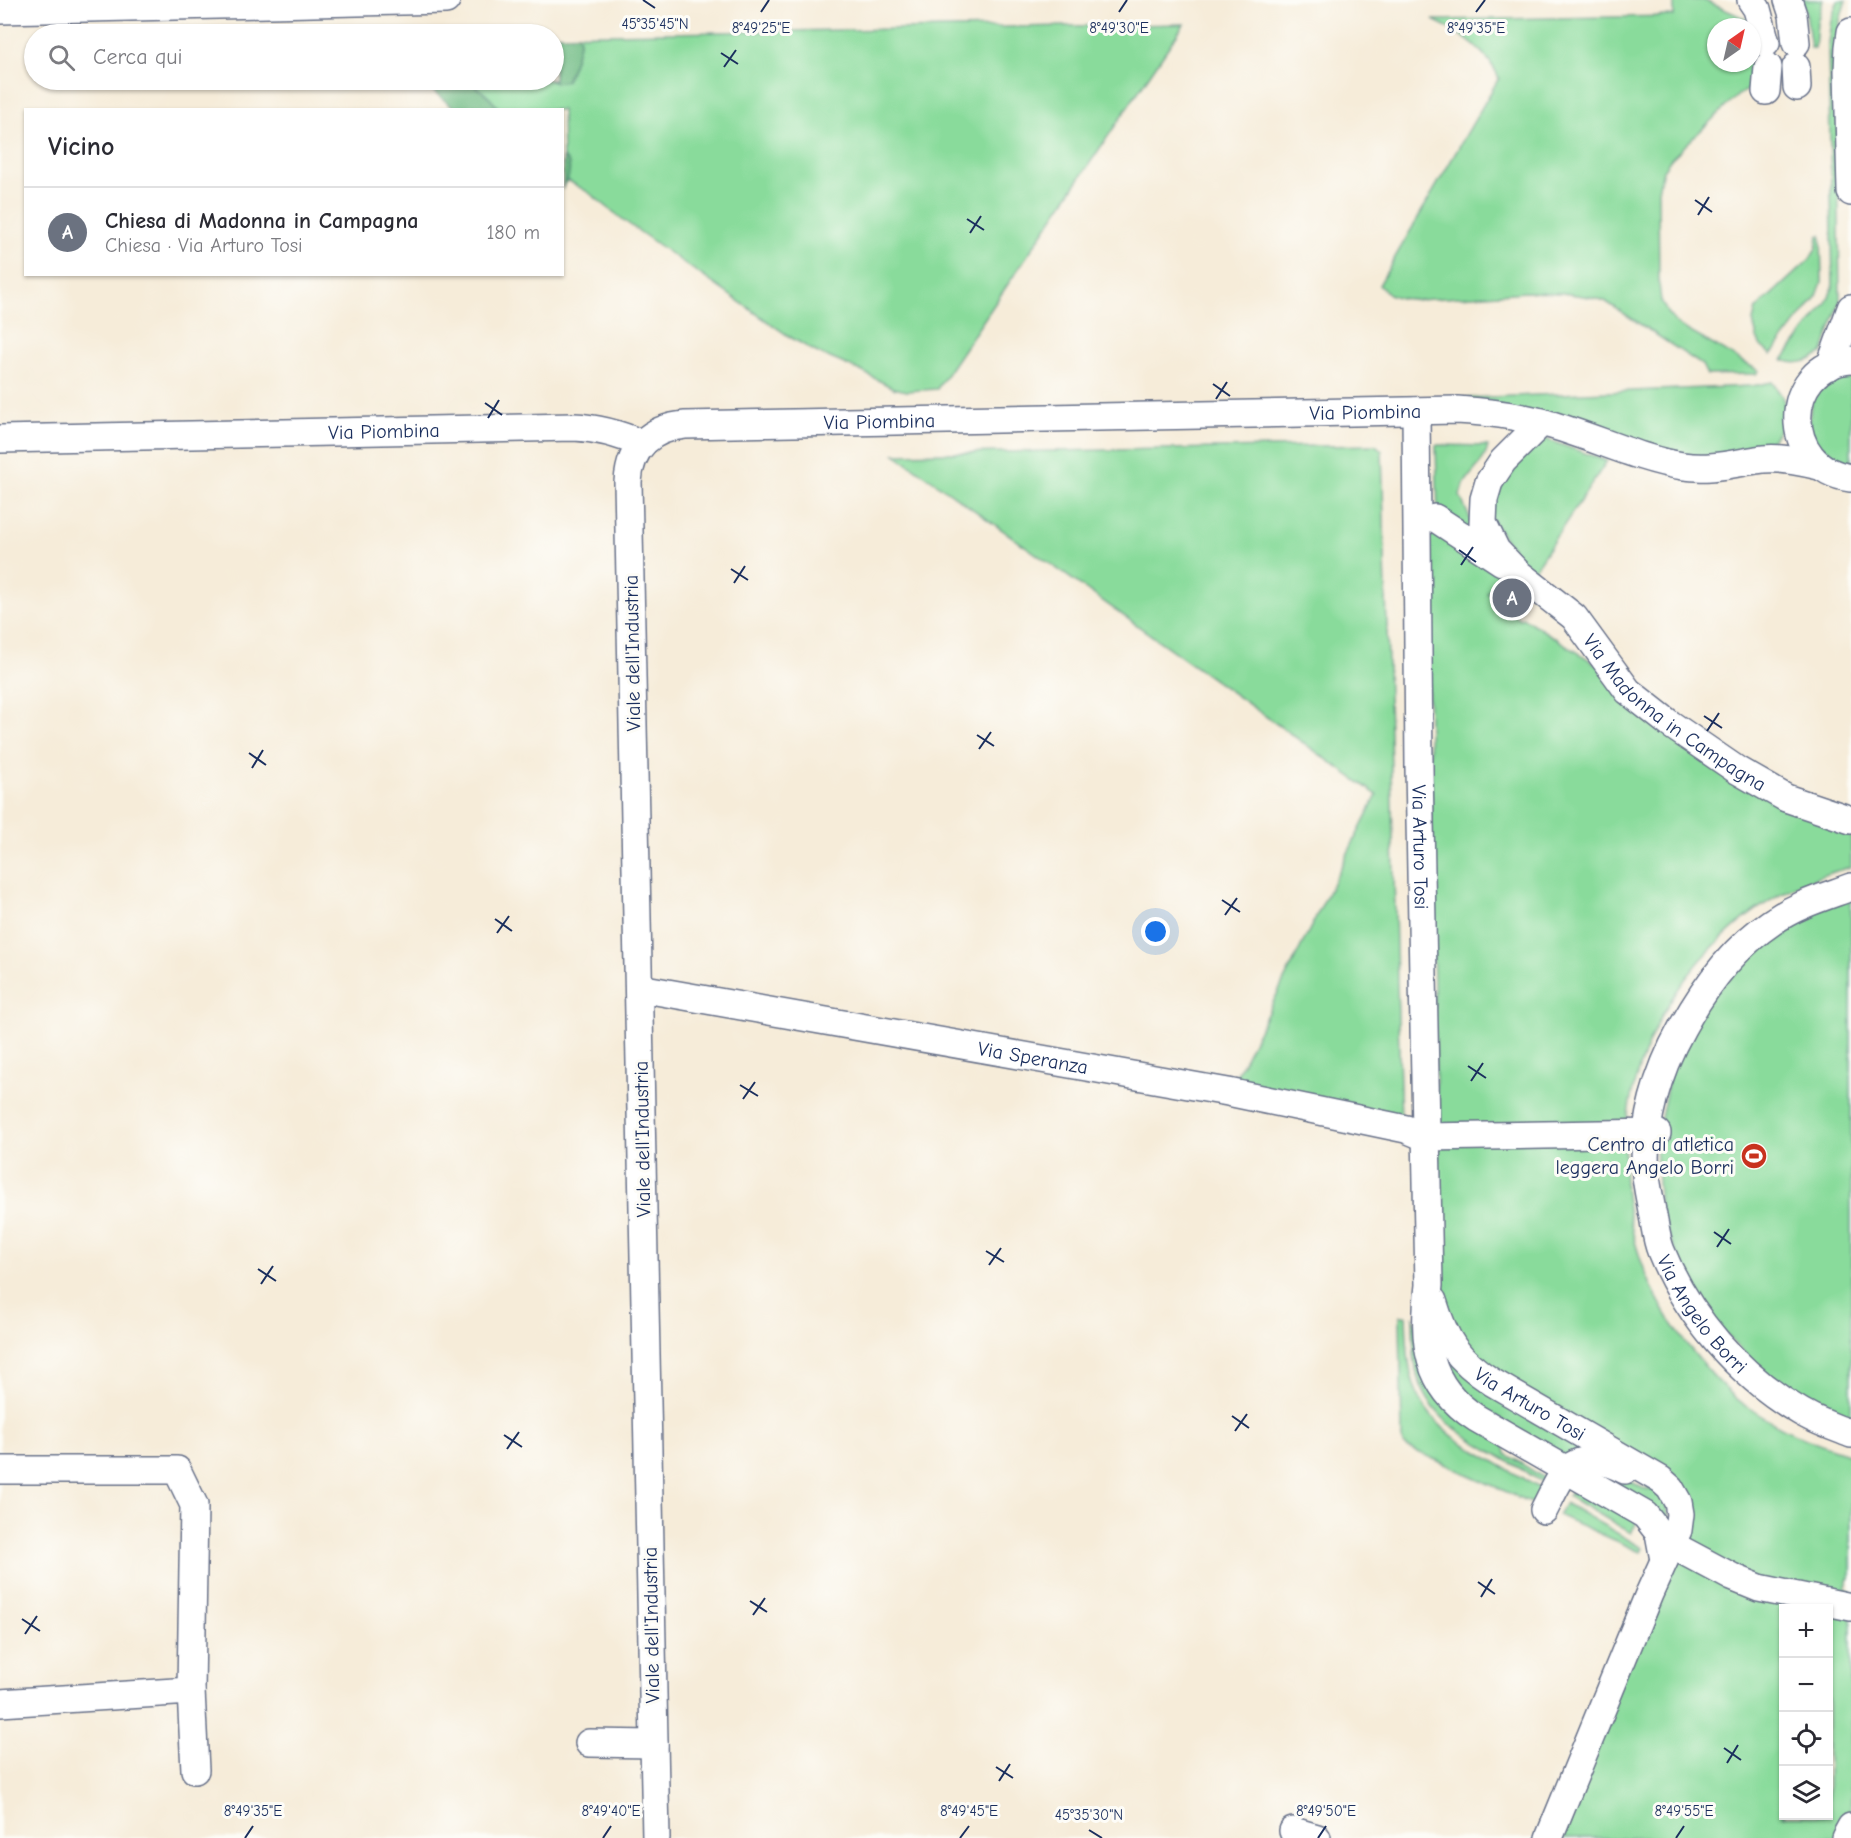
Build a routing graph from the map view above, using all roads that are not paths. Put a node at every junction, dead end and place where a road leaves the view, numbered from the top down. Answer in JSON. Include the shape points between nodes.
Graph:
{"nodes":[{"id":1,"x":446,"y":0,"type":"edge"},
{"id":2,"x":1751,"y":0,"type":"edge"},
{"id":3,"x":1788,"y":0,"type":"edge"},
{"id":4,"x":0,"y":10,"type":"edge"},
{"id":5,"x":1851,"y":32,"type":"edge"},
{"id":6,"x":1796,"y":66,"type":"dead end"},
{"id":7,"x":1767,"y":67,"type":"dead end"},
{"id":8,"x":1851,"y":192,"type":"edge"},
{"id":9,"x":1851,"y":308,"type":"edge"},
{"id":10,"x":1840,"y":363,"type":"edge"},
{"id":11,"x":1416,"y":411,"type":"junction"},
{"id":12,"x":1797,"y":420,"type":"junction"},
{"id":13,"x":1542,"y":422,"type":"junction"},
{"id":14,"x":0,"y":439,"type":"edge"},
{"id":15,"x":642,"y":444,"type":"junction"},
{"id":16,"x":1757,"y":459,"type":"junction"},
{"id":17,"x":1819,"y":466,"type":"junction"},
{"id":18,"x":1851,"y":478,"type":"edge"},
{"id":19,"x":1435,"y":518,"type":"dead end"},
{"id":20,"x":1518,"y":573,"type":"junction"},
{"id":21,"x":1851,"y":820,"type":"edge"},
{"id":22,"x":1851,"y":887,"type":"edge"},
{"id":23,"x":639,"y":988,"type":"junction"},
{"id":24,"x":1652,"y":1133,"type":"junction"},
{"id":25,"x":1425,"y":1137,"type":"junction"},
{"id":26,"x":1429,"y":1285,"type":"junction"},
{"id":27,"x":1851,"y":1434,"type":"edge"},
{"id":28,"x":0,"y":1470,"type":"edge"},
{"id":29,"x":1567,"y":1470,"type":"junction"},
{"id":30,"x":1670,"y":1488,"type":"junction"},
{"id":31,"x":1544,"y":1510,"type":"dead end"},
{"id":32,"x":1668,"y":1552,"type":"junction"},
{"id":33,"x":1851,"y":1607,"type":"edge"},
{"id":34,"x":192,"y":1691,"type":"junction"},
{"id":35,"x":0,"y":1703,"type":"edge"},
{"id":36,"x":589,"y":1743,"type":"dead end"},
{"id":37,"x":654,"y":1744,"type":"junction"},
{"id":38,"x":195,"y":1770,"type":"dead end"},
{"id":39,"x":1851,"y":1827,"type":"edge"},
{"id":40,"x":656,"y":1838,"type":"edge"},
{"id":41,"x":1549,"y":1838,"type":"edge"},
{"id":42,"x":1845,"y":1838,"type":"edge"}],
"edges":[{"from":1,"to":4,"type":"street"},
{"from":2,"to":7,"type":"street","via":[[1757,9]]},
{"from":3,"to":6,"type":"street","via":[[1793,15]]},
{"from":5,"to":8,"type":"street"},
{"from":9,"to":10,"type":"street","name":"Via Piombina"},
{"from":10,"to":12,"type":"street","name":"Via Piombina","via":[[1820,372],[1806,388]]},
{"from":11,"to":13,"type":"street","name":"Via Piombina","via":[[1492,412]]},
{"from":11,"to":15,"type":"street","name":"Via Piombina","via":[[685,425],[663,429]]},
{"from":11,"to":25,"type":"street","name":"Via Arturo Tosi"},
{"from":12,"to":16,"type":"street","name":"Via Piombina","via":[[1774,447]]},
{"from":12,"to":17,"type":"street","via":[[1803,445]]},
{"from":13,"to":16,"type":"street","name":"Via Piombina","via":[[1684,466],[1718,467]]},
{"from":13,"to":20,"type":"street","name":"Via Madonna in Campagna","via":[[1503,461],[1484,499],[1483,523],[1496,550]]},
{"from":14,"to":15,"type":"street","name":"Via Piombina","via":[[574,427],[603,430]]},
{"from":15,"to":23,"type":"street","name":"Viale dell'Industria","via":[[631,461],[628,482]]},
{"from":16,"to":17,"type":"street","name":"Via Piombina"},
{"from":17,"to":18,"type":"street","name":"Via Piombina"},
{"from":19,"to":20,"type":"street","name":"Via Madonna in Campagna"},
{"from":20,"to":21,"type":"street","name":"Via Madonna in Campagna","via":[[1574,617],[1628,691],[1670,724],[1786,798]]},
{"from":22,"to":24,"type":"street","name":"Via Angelo Borri","via":[[1804,904],[1773,921],[1728,961],[1692,1008],[1674,1042],[1656,1089]]},
{"from":23,"to":25,"type":"street","name":"Via Speranza","via":[[1228,1092],[1407,1129]]},
{"from":23,"to":37,"type":"street","name":"Viale dell'Industria"},
{"from":24,"to":25,"type":"street"},
{"from":24,"to":27,"type":"street","name":"Via Angelo Borri","via":[[1646,1174],[1660,1249],[1680,1291],[1738,1365],[1802,1413]]},
{"from":25,"to":26,"type":"street","name":"Via Arturo Tosi"},
{"from":26,"to":29,"type":"street","name":"Via Arturo Tosi","via":[[1429,1352],[1446,1392],[1470,1414]]},
{"from":26,"to":30,"type":"street","name":"Via Arturo Tosi","via":[[1442,1328],[1468,1365]]},
{"from":28,"to":34,"type":"street","via":[[177,1470],[194,1505]]},
{"from":29,"to":30,"type":"street","name":"Via Arturo Tosi","via":[[1585,1461],[1605,1461],[1650,1484]]},
{"from":29,"to":31,"type":"street"},
{"from":29,"to":32,"type":"street","name":"Via Arturo Tosi","via":[[1645,1515]]},
{"from":30,"to":32,"type":"street","via":[[1678,1502],[1680,1521]]},
{"from":32,"to":33,"type":"street","via":[[1759,1588]]},
{"from":32,"to":41,"type":"street"},
{"from":34,"to":35,"type":"street"},
{"from":34,"to":38,"type":"street"},
{"from":36,"to":37,"type":"street"},
{"from":37,"to":40,"type":"street","name":"Viale dell'Industria"},
{"from":39,"to":42,"type":"street"}]}
